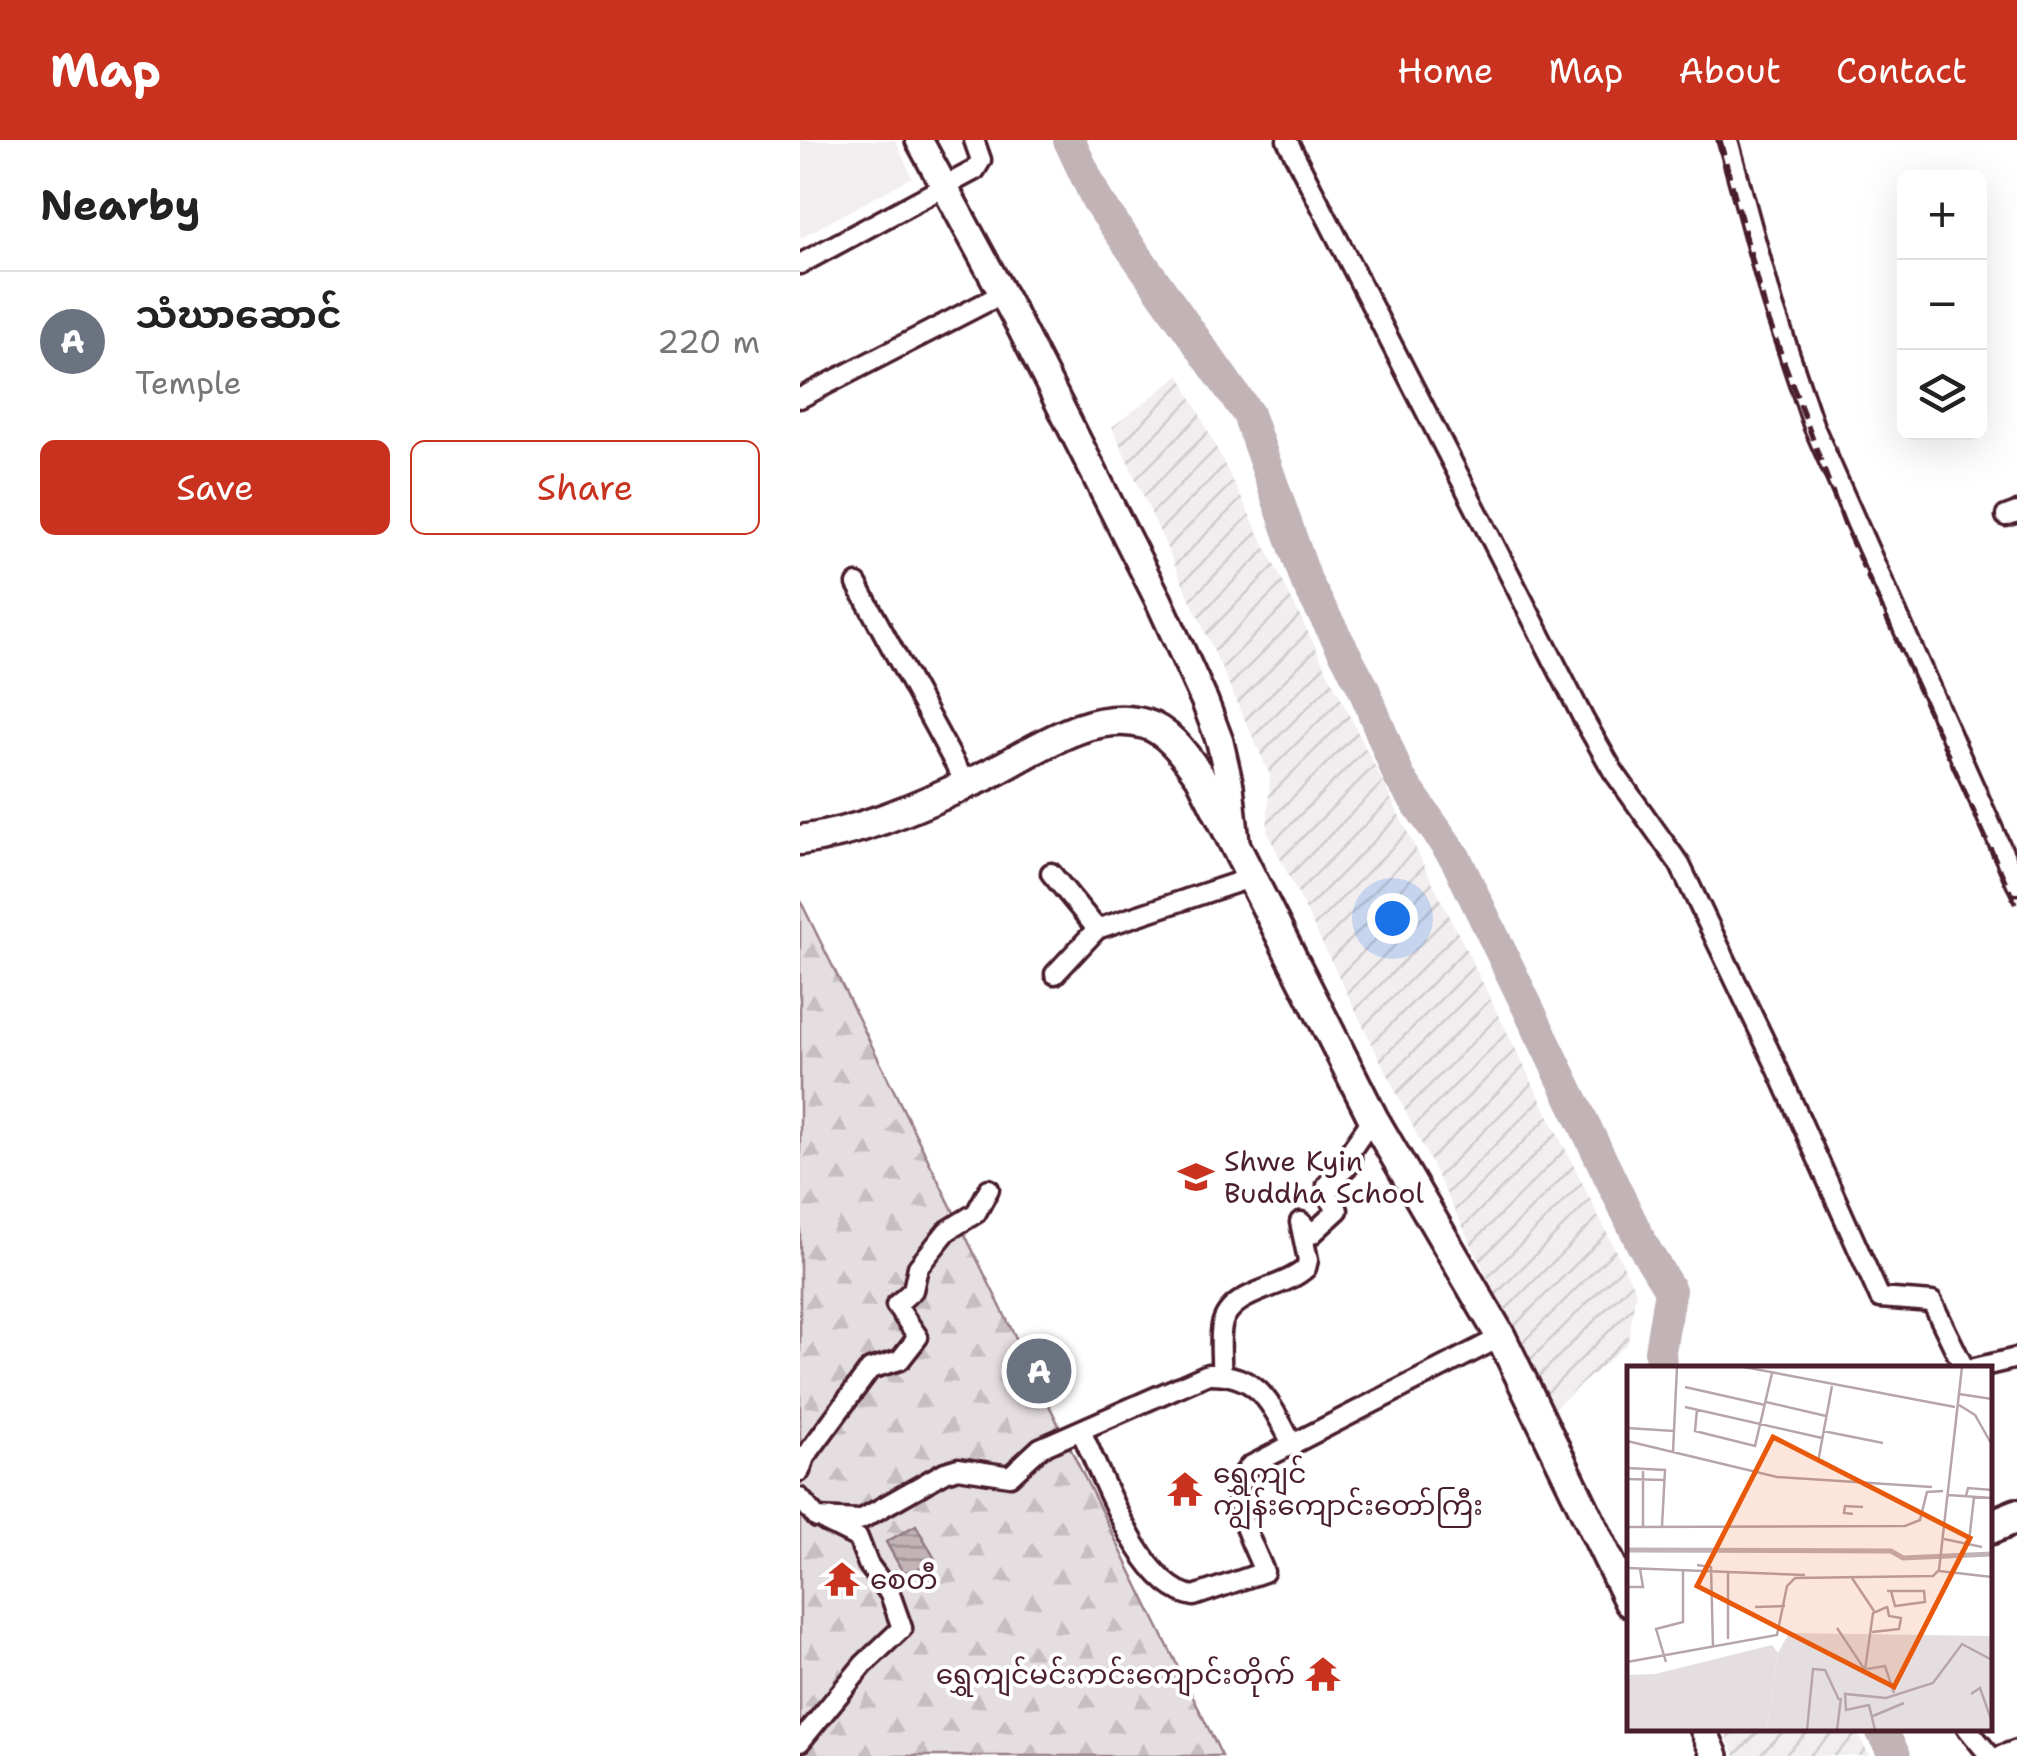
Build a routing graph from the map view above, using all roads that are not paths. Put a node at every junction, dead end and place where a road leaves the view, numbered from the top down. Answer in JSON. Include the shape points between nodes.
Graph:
{"nodes":[{"id":1,"x":919,"y":140,"type":"edge"},
{"id":2,"x":974,"y":140,"type":"edge"},
{"id":3,"x":1287,"y":140,"type":"edge"},
{"id":4,"x":1728,"y":140,"type":"edge"},
{"id":5,"x":943,"y":189,"type":"junction"},
{"id":6,"x":800,"y":264,"type":"edge"},
{"id":7,"x":1002,"y":294,"type":"junction"},
{"id":8,"x":800,"y":398,"type":"edge"},
{"id":9,"x":858,"y":584,"type":"dead end"},
{"id":10,"x":966,"y":784,"type":"junction"},
{"id":11,"x":800,"y":840,"type":"edge"},
{"id":12,"x":1236,"y":844,"type":"junction"},
{"id":13,"x":1051,"y":873,"type":"dead end"},
{"id":14,"x":1252,"y":877,"type":"junction"},
{"id":15,"x":2017,"y":884,"type":"edge"},
{"id":16,"x":1097,"y":929,"type":"junction"},
{"id":17,"x":1054,"y":974,"type":"dead end"},
{"id":18,"x":1372,"y":1118,"type":"junction"},
{"id":19,"x":988,"y":1189,"type":"dead end"},
{"id":20,"x":1501,"y":1337,"type":"junction"},
{"id":21,"x":2017,"y":1358,"type":"edge"},
{"id":22,"x":1963,"y":1366,"type":"edge"},
{"id":23,"x":1984,"y":1366,"type":"edge"},
{"id":24,"x":1221,"y":1374,"type":"junction"},
{"id":25,"x":1081,"y":1431,"type":"junction"},
{"id":26,"x":1293,"y":1445,"type":"junction"},
{"id":27,"x":800,"y":1471,"type":"edge"},
{"id":28,"x":800,"y":1498,"type":"edge"},
{"id":29,"x":2017,"y":1516,"type":"edge"},
{"id":30,"x":817,"y":1518,"type":"junction"},
{"id":31,"x":1992,"y":1526,"type":"edge"},
{"id":32,"x":2017,"y":1534,"type":"edge"},
{"id":33,"x":1992,"y":1543,"type":"edge"},
{"id":34,"x":1627,"y":1596,"type":"edge"},
{"id":35,"x":1704,"y":1731,"type":"edge"},
{"id":36,"x":1969,"y":1731,"type":"edge"},
{"id":37,"x":800,"y":1742,"type":"edge"},
{"id":38,"x":2017,"y":1750,"type":"edge"},
{"id":39,"x":1715,"y":1756,"type":"edge"},
{"id":40,"x":1990,"y":1756,"type":"edge"},
{"id":41,"x":2000,"y":1756,"type":"edge"}],
"edges":[{"from":1,"to":5,"type":"street"},
{"from":2,"to":5,"type":"street","via":[[979,165]]},
{"from":3,"to":22,"type":"street","via":[[1584,720],[1680,865],[1880,1298],[1932,1302]]},
{"from":4,"to":15,"type":"street","via":[[1814,427]]},
{"from":5,"to":6,"type":"street"},
{"from":5,"to":7,"type":"street"},
{"from":7,"to":8,"type":"street"},
{"from":7,"to":12,"type":"street","via":[[1206,702],[1230,786]]},
{"from":9,"to":10,"type":"street"},
{"from":10,"to":11,"type":"main road","via":[[872,824]]},
{"from":10,"to":12,"type":"main road","via":[[1078,728],[1147,725],[1165,735],[1200,776]]},
{"from":12,"to":14,"type":"main road"},
{"from":13,"to":16,"type":"street"},
{"from":14,"to":16,"type":"street"},
{"from":14,"to":18,"type":"main road"},
{"from":16,"to":17,"type":"street"},
{"from":18,"to":20,"type":"main road"},
{"from":18,"to":24,"type":"street","via":[[1351,1150],[1351,1163],[1327,1185],[1338,1210],[1312,1234],[1300,1222],[1306,1268],[1229,1310],[1222,1324]]},
{"from":19,"to":27,"type":"street","via":[[976,1212],[948,1231],[918,1267],[913,1290],[896,1304],[918,1337],[900,1360],[870,1369]]},
{"from":20,"to":26,"type":"street"},
{"from":20,"to":34,"type":"main road"},
{"from":21,"to":23,"type":"street"},
{"from":24,"to":25,"type":"street"},
{"from":24,"to":26,"type":"street","via":[[1246,1381],[1266,1398]]},
{"from":25,"to":26,"type":"street","via":[[1151,1569],[1194,1596],[1264,1572],[1238,1488],[1250,1466]]},
{"from":25,"to":30,"type":"street","via":[[1040,1448],[1010,1476],[958,1468],[860,1520]]},
{"from":28,"to":30,"type":"street"},
{"from":29,"to":31,"type":"highway"},
{"from":30,"to":37,"type":"street","via":[[858,1538],[902,1628]]},
{"from":32,"to":33,"type":"highway"},
{"from":35,"to":39,"type":"street"},
{"from":36,"to":40,"type":"street"},
{"from":38,"to":41,"type":"street"}]}
